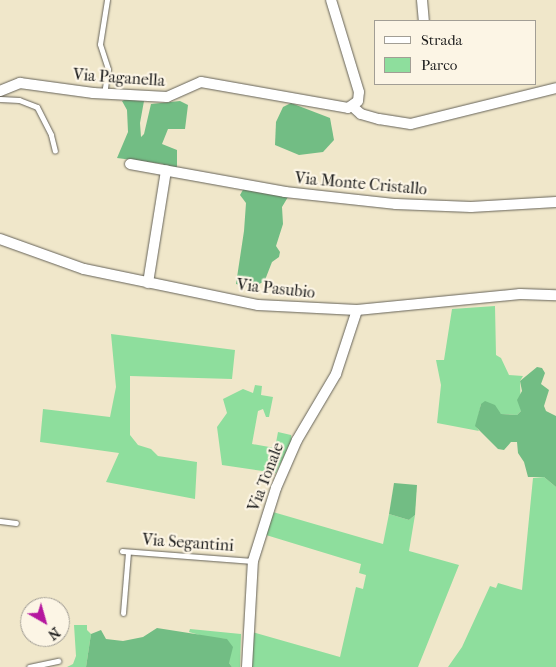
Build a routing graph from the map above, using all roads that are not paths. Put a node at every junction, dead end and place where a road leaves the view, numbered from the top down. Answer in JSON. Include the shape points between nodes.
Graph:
{"nodes":[{"id":1,"x":107,"y":0,"type":"edge"},
{"id":2,"x":331,"y":0,"type":"edge"},
{"id":3,"x":422,"y":0,"type":"edge"},
{"id":4,"x":424,"y":20,"type":"edge"},
{"id":5,"x":556,"y":88,"type":"edge"},
{"id":6,"x":0,"y":90,"type":"edge"},
{"id":7,"x":104,"y":94,"type":"junction"},
{"id":8,"x":0,"y":99,"type":"edge"},
{"id":9,"x":352,"y":106,"type":"junction"},
{"id":10,"x":55,"y":151,"type":"dead end"},
{"id":11,"x":130,"y":164,"type":"dead end"},
{"id":12,"x":166,"y":170,"type":"junction"},
{"id":13,"x":556,"y":202,"type":"edge"},
{"id":14,"x":0,"y":239,"type":"edge"},
{"id":15,"x":148,"y":282,"type":"junction"},
{"id":16,"x":556,"y":296,"type":"edge"},
{"id":17,"x":357,"y":310,"type":"junction"},
{"id":18,"x":0,"y":521,"type":"edge"},
{"id":19,"x":16,"y":523,"type":"dead end"},
{"id":20,"x":122,"y":551,"type":"dead end"},
{"id":21,"x":128,"y":552,"type":"junction"},
{"id":22,"x":253,"y":561,"type":"junction"},
{"id":23,"x":123,"y":613,"type":"dead end"},
{"id":24,"x":58,"y":661,"type":"dead end"},
{"id":25,"x":29,"y":667,"type":"edge"},
{"id":26,"x":247,"y":667,"type":"edge"}],
"edges":[{"from":1,"to":7,"type":"lane","via":[[100,44],[108,69]]},
{"from":2,"to":9,"type":"street","via":[[359,92],[358,101]]},
{"from":3,"to":4,"type":"street"},
{"from":5,"to":9,"type":"street","via":[[411,124],[361,114]]},
{"from":6,"to":7,"type":"street","name":"Via Paganella","via":[[20,83]]},
{"from":7,"to":9,"type":"street","name":"Via Paganella","via":[[167,97],[201,82],[344,108]]},
{"from":8,"to":10,"type":"lane","via":[[19,100],[37,107]]},
{"from":11,"to":12,"type":"street","name":"Via Monte Cristallo"},
{"from":12,"to":13,"type":"street","name":"Via Monte Cristallo","via":[[286,192],[396,204],[472,207]]},
{"from":12,"to":15,"type":"street"},
{"from":14,"to":15,"type":"street","name":"Via Pasubio","via":[[84,268]]},
{"from":15,"to":17,"type":"street","name":"Via Pasubio","via":[[258,305]]},
{"from":16,"to":17,"type":"street","name":"Via Pasubio","via":[[520,294]]},
{"from":17,"to":22,"type":"street","name":"Via Tonale","via":[[336,374],[297,440],[276,488]]},
{"from":18,"to":19,"type":"lane"},
{"from":20,"to":21,"type":"lane","name":"Via Segantini"},
{"from":21,"to":22,"type":"lane","name":"Via Segantini"},
{"from":21,"to":23,"type":"lane"},
{"from":22,"to":26,"type":"street","name":"Via Tonale"},
{"from":24,"to":25,"type":"lane"}]}
